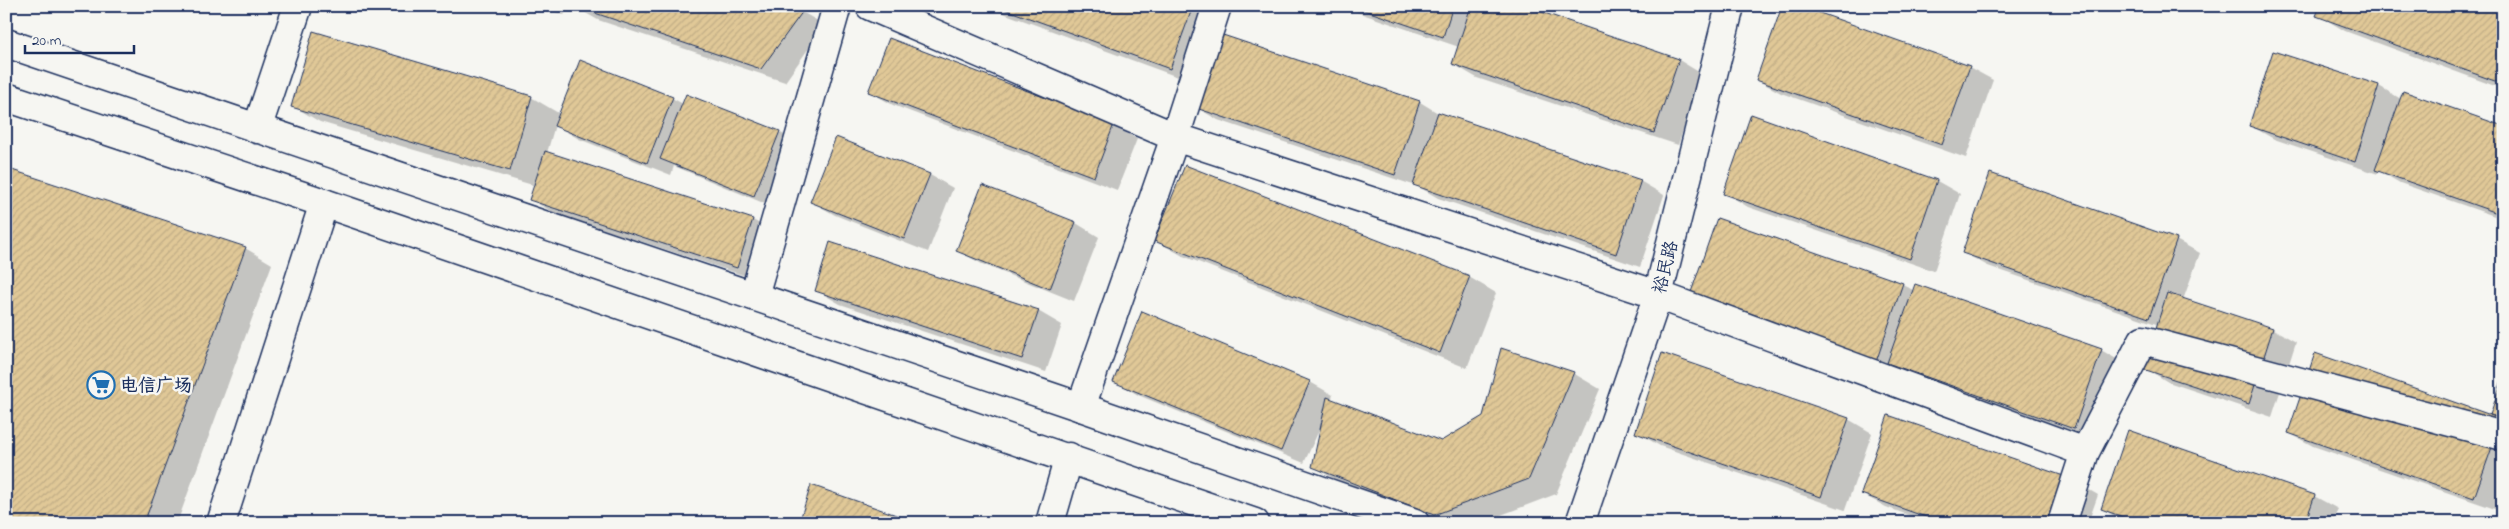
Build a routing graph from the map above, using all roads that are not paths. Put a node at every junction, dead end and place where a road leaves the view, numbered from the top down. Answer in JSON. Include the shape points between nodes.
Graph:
{"nodes":[{"id":1,"x":298,"y":6,"type":"edge"},
{"id":2,"x":837,"y":6,"type":"edge"},
{"id":3,"x":870,"y":6,"type":"edge"},
{"id":4,"x":1217,"y":6,"type":"edge"},
{"id":5,"x":1730,"y":6,"type":"edge"},
{"id":6,"x":6,"y":43,"type":"edge"},
{"id":7,"x":6,"y":97,"type":"edge"},
{"id":8,"x":257,"y":129,"type":"junction"},
{"id":9,"x":1175,"y":137,"type":"junction"},
{"id":10,"x":324,"y":202,"type":"junction"},
{"id":11,"x":1658,"y":295,"type":"junction"},
{"id":12,"x":754,"y":296,"type":"junction"},
{"id":13,"x":1081,"y":407,"type":"junction"},
{"id":14,"x":2503,"y":436,"type":"edge"},
{"id":15,"x":2085,"y":452,"type":"junction"},
{"id":16,"x":1069,"y":457,"type":"junction"},
{"id":17,"x":221,"y":523,"type":"edge"},
{"id":18,"x":1050,"y":523,"type":"edge"},
{"id":19,"x":1255,"y":523,"type":"edge"},
{"id":20,"x":1415,"y":523,"type":"edge"},
{"id":21,"x":1580,"y":523,"type":"edge"},
{"id":22,"x":2062,"y":523,"type":"edge"}],
"edges":[{"from":1,"to":8,"type":"street"},
{"from":2,"to":12,"type":"street"},
{"from":3,"to":9,"type":"street"},
{"from":4,"to":9,"type":"street"},
{"from":5,"to":11,"type":"street","name":"裕民路"},
{"from":6,"to":8,"type":"street"},
{"from":7,"to":10,"type":"street"},
{"from":8,"to":12,"type":"street"},
{"from":9,"to":11,"type":"street"},
{"from":9,"to":13,"type":"street"},
{"from":10,"to":16,"type":"street"},
{"from":10,"to":17,"type":"street"},
{"from":11,"to":15,"type":"street"},
{"from":11,"to":21,"type":"street","name":"裕民路"},
{"from":12,"to":13,"type":"street"},
{"from":13,"to":20,"type":"street"},
{"from":14,"to":15,"type":"street","via":[[2143,340]]},
{"from":15,"to":22,"type":"street"},
{"from":16,"to":18,"type":"street"},
{"from":16,"to":19,"type":"street"}]}
